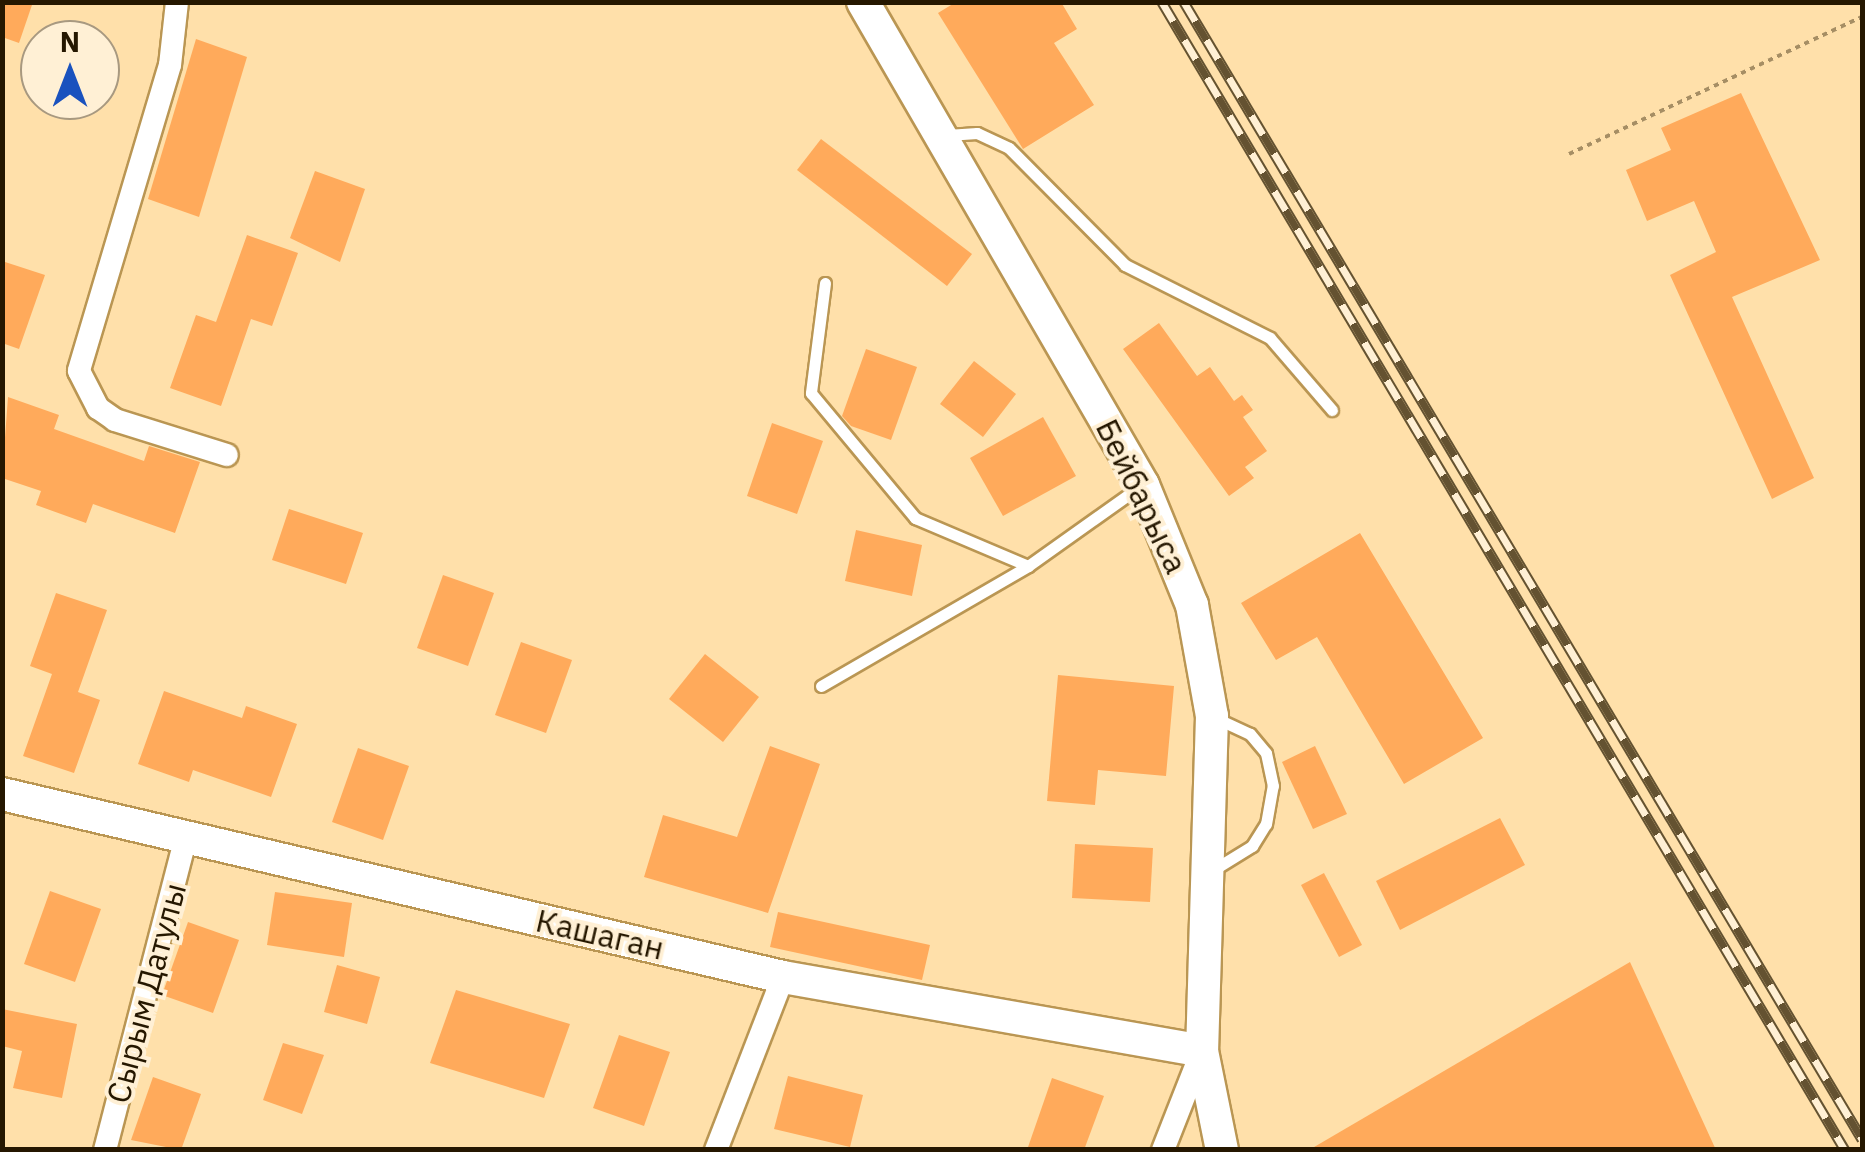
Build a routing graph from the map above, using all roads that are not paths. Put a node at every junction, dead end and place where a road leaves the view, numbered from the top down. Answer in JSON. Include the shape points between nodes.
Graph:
{"nodes":[{"id":1,"x":177,"y":2,"type":"edge"},
{"id":2,"x":863,"y":2,"type":"edge"},
{"id":3,"x":943,"y":135,"type":"junction"},
{"id":4,"x":824,"y":284,"type":"dead end"},
{"id":5,"x":1332,"y":410,"type":"dead end"},
{"id":6,"x":227,"y":455,"type":"dead end"},
{"id":7,"x":1143,"y":485,"type":"junction"},
{"id":8,"x":1028,"y":566,"type":"junction"},
{"id":9,"x":821,"y":686,"type":"dead end"},
{"id":10,"x":1212,"y":716,"type":"junction"},
{"id":11,"x":2,"y":794,"type":"edge"},
{"id":12,"x":186,"y":836,"type":"junction"},
{"id":13,"x":1210,"y":872,"type":"junction"},
{"id":14,"x":783,"y":977,"type":"junction"},
{"id":15,"x":1202,"y":1050,"type":"junction"},
{"id":16,"x":105,"y":1150,"type":"edge"},
{"id":17,"x":716,"y":1150,"type":"edge"},
{"id":18,"x":1163,"y":1150,"type":"edge"},
{"id":19,"x":1222,"y":1150,"type":"edge"}],
"edges":[{"from":1,"to":6,"type":"street","via":[[170,65],[78,371],[98,408],[115,420]]},
{"from":2,"to":3,"type":"street","name":"Бейбарыса"},
{"from":3,"to":5,"type":"lane","via":[[978,133],[1008,148],[1125,265],[1270,338]]},
{"from":3,"to":7,"type":"street","name":"Бейбарыса"},
{"from":4,"to":8,"type":"lane","via":[[811,393],[915,518]]},
{"from":7,"to":8,"type":"lane"},
{"from":7,"to":10,"type":"street","name":"Бейбарыса","via":[[1192,605]]},
{"from":8,"to":9,"type":"lane"},
{"from":10,"to":13,"type":"street","name":"Бейбарыса"},
{"from":10,"to":13,"type":"lane","via":[[1250,734],[1266,753],[1273,786],[1266,824],[1252,846]]},
{"from":11,"to":12,"type":"street","name":"Кашаган"},
{"from":12,"to":14,"type":"street","name":"Кашаган"},
{"from":12,"to":16,"type":"street","name":"Сырым Датулы"},
{"from":13,"to":15,"type":"street","name":"Бейбарыса"},
{"from":14,"to":15,"type":"street","name":"Кашаган"},
{"from":14,"to":17,"type":"street"},
{"from":15,"to":18,"type":"street"},
{"from":15,"to":19,"type":"street","name":"Бейбарыса"}]}
